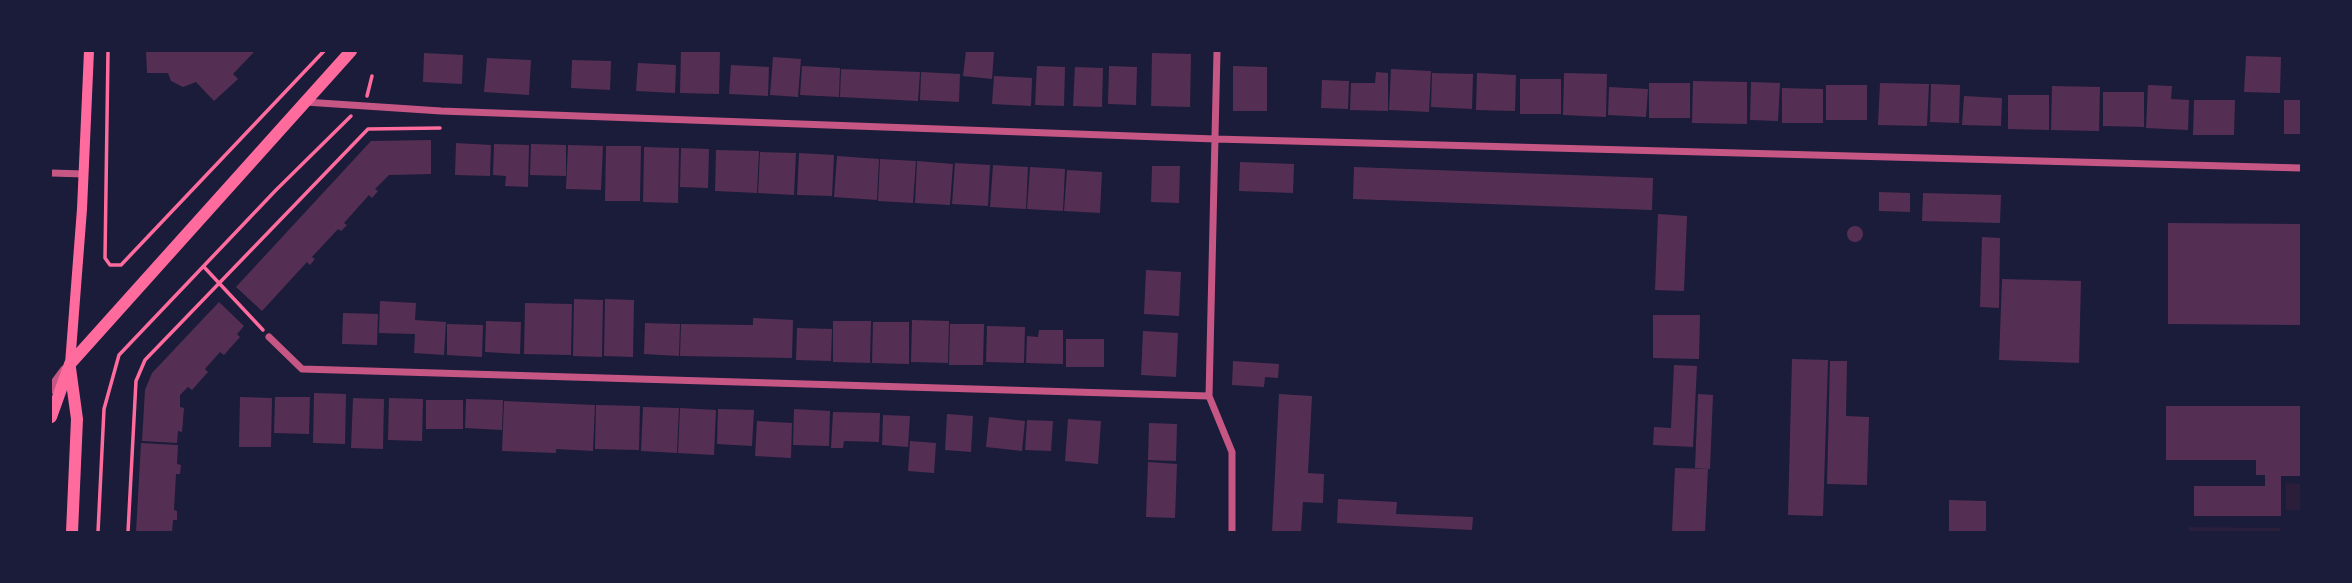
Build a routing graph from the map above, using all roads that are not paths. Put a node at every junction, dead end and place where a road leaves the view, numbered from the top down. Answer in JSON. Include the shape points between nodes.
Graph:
{"nodes":[{"id":1,"x":89,"y":51,"type":"edge"},
{"id":2,"x":351,"y":51,"type":"edge"},
{"id":3,"x":1217,"y":51,"type":"edge"},
{"id":4,"x":304,"y":102,"type":"junction"},
{"id":5,"x":1215,"y":139,"type":"junction"},
{"id":6,"x":2301,"y":168,"type":"edge"},
{"id":7,"x":51,"y":173,"type":"edge"},
{"id":8,"x":84,"y":174,"type":"junction"},
{"id":9,"x":269,"y":337,"type":"road end"},
{"id":10,"x":70,"y":364,"type":"junction"},
{"id":11,"x":51,"y":389,"type":"edge"},
{"id":12,"x":1209,"y":396,"type":"junction"},
{"id":13,"x":51,"y":417,"type":"edge"},
{"id":14,"x":72,"y":532,"type":"edge"},
{"id":15,"x":1232,"y":532,"type":"edge"}],
"edges":[{"from":1,"to":8,"type":"main road"},
{"from":2,"to":4,"type":"main road"},
{"from":3,"to":5,"type":"street"},
{"from":4,"to":5,"type":"street"},
{"from":4,"to":10,"type":"main road"},
{"from":5,"to":6,"type":"street"},
{"from":5,"to":12,"type":"street"},
{"from":7,"to":8,"type":"street"},
{"from":8,"to":10,"type":"main road"},
{"from":9,"to":12,"type":"street","via":[[302,369]]},
{"from":10,"to":11,"type":"street"},
{"from":10,"to":13,"type":"main road"},
{"from":10,"to":14,"type":"main road","via":[[77,419]]},
{"from":12,"to":15,"type":"street","via":[[1232,452]]}]}
